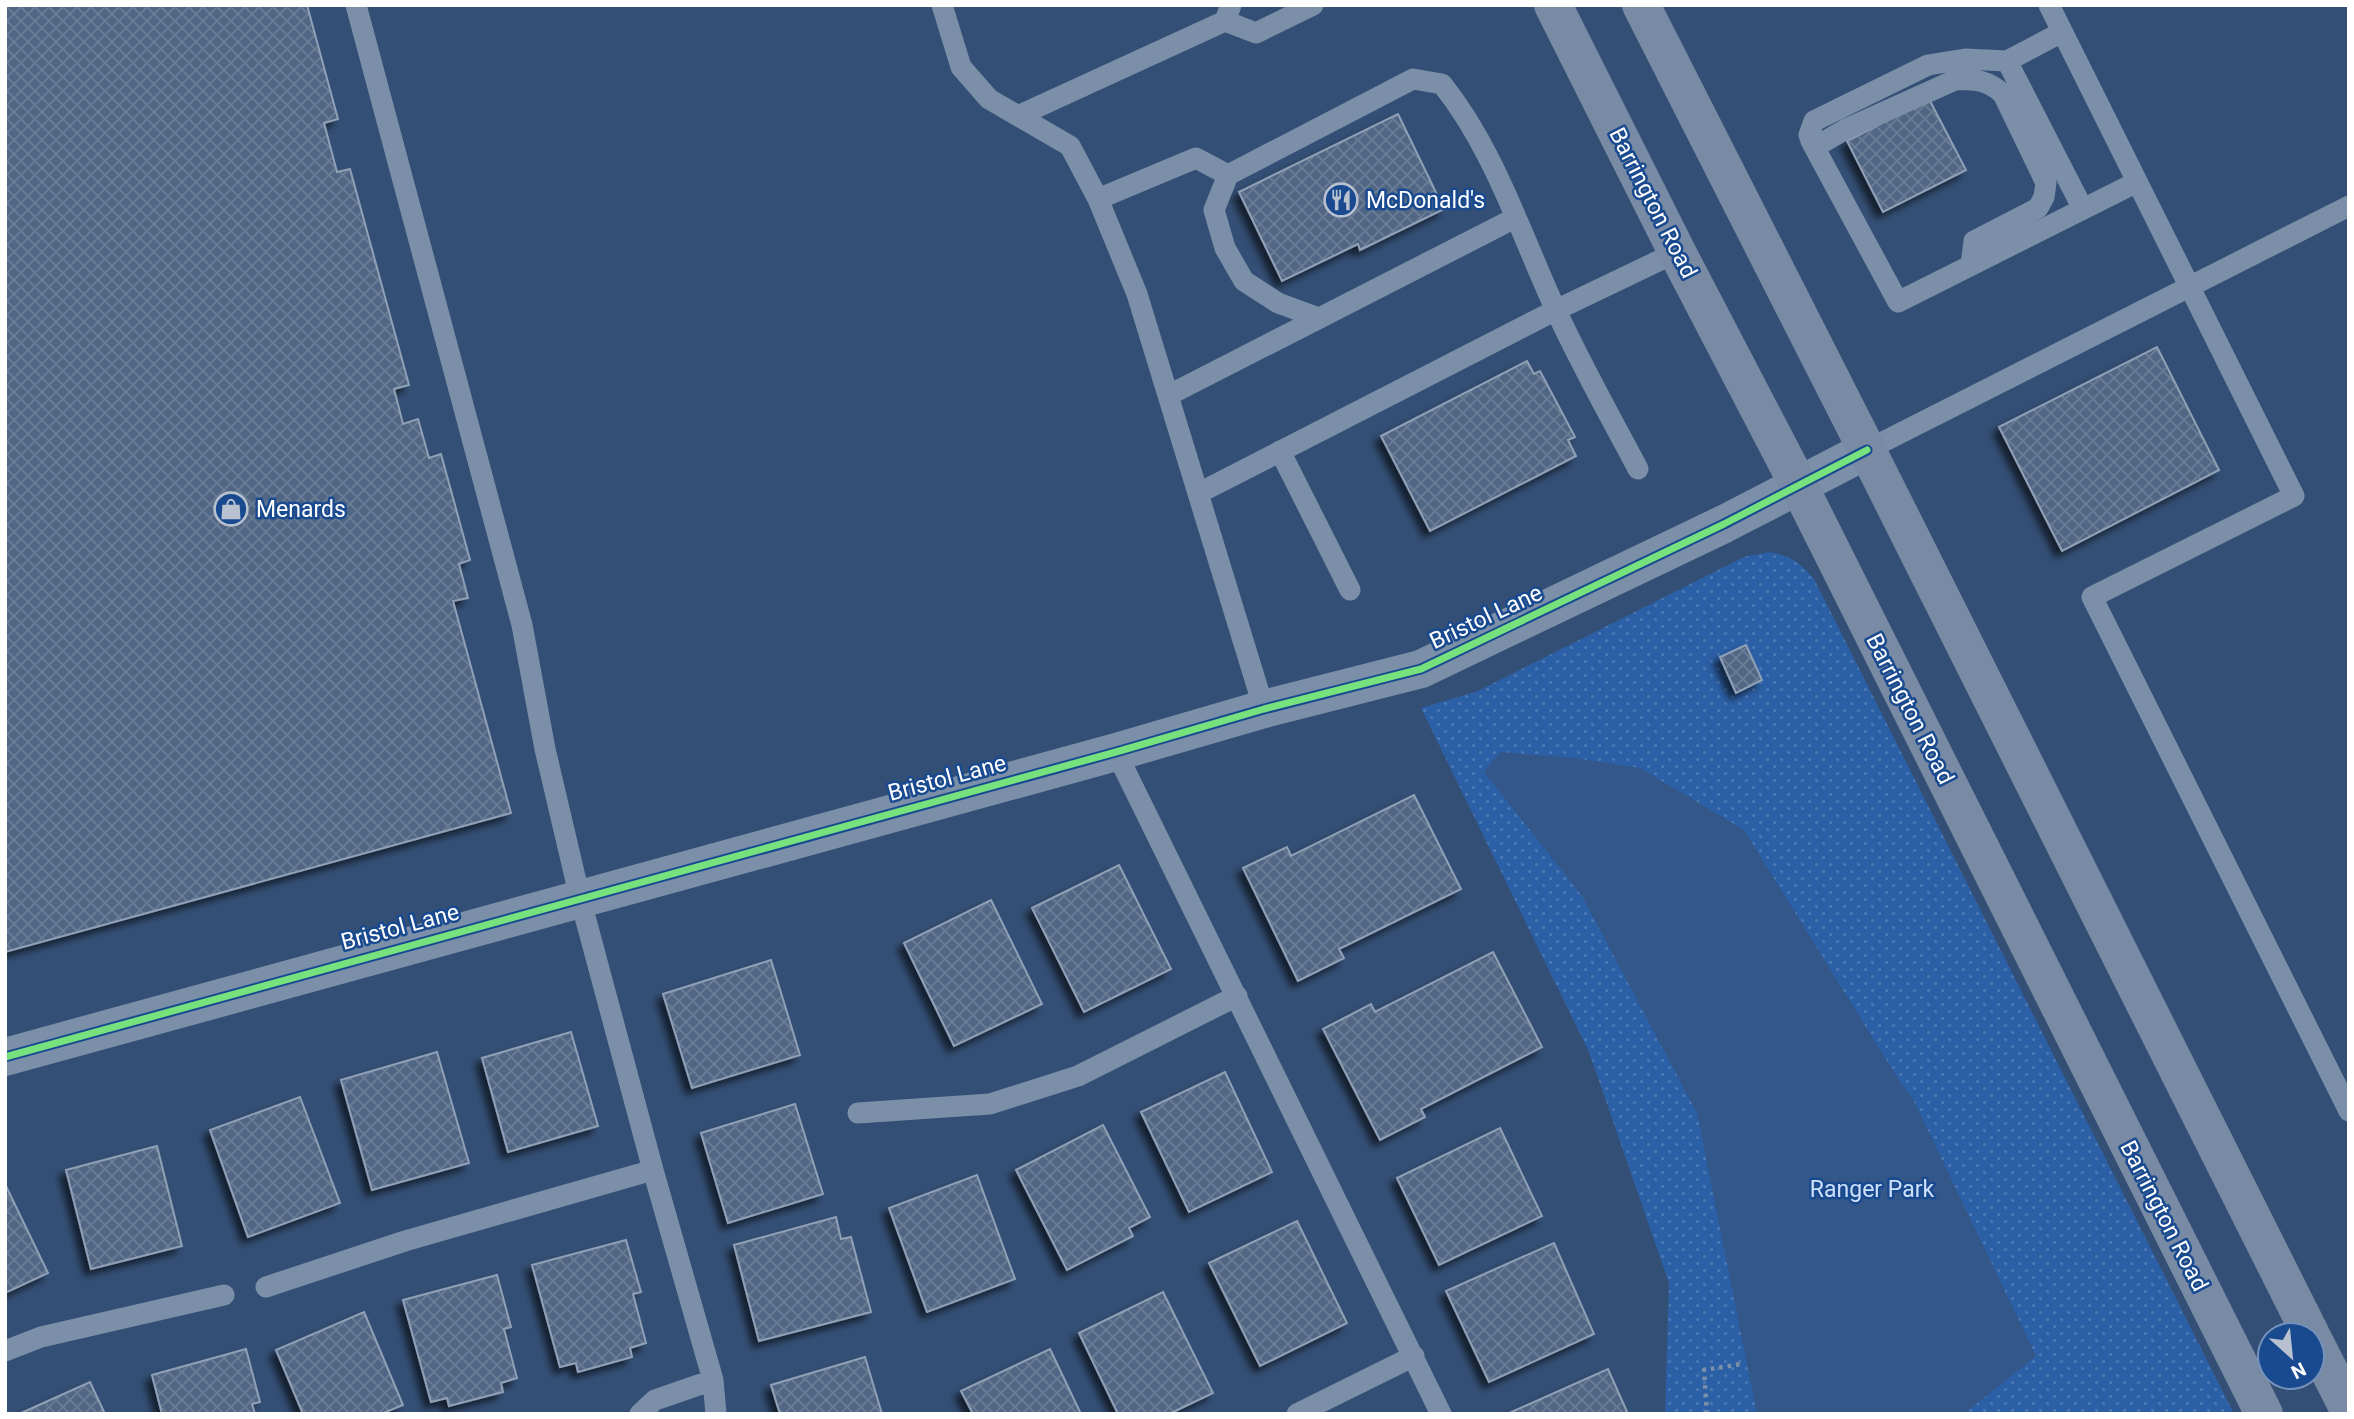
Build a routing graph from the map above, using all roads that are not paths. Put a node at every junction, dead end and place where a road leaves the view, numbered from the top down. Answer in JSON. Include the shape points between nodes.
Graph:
{"nodes":[{"id":1,"x":356,"y":5,"type":"edge"},
{"id":2,"x":942,"y":5,"type":"edge"},
{"id":3,"x":1313,"y":5,"type":"edge"},
{"id":4,"x":1553,"y":5,"type":"edge"},
{"id":5,"x":1641,"y":5,"type":"edge"},
{"id":6,"x":2049,"y":5,"type":"edge"},
{"id":7,"x":1228,"y":13,"type":"edge"},
{"id":8,"x":2062,"y":32,"type":"junction"},
{"id":9,"x":2007,"y":61,"type":"junction"},
{"id":10,"x":1018,"y":116,"type":"junction"},
{"id":11,"x":1815,"y":147,"type":"junction"},
{"id":12,"x":1228,"y":175,"type":"junction"},
{"id":13,"x":2137,"y":181,"type":"junction"},
{"id":14,"x":1098,"y":200,"type":"junction"},
{"id":15,"x":2349,"y":206,"type":"edge"},
{"id":16,"x":2083,"y":209,"type":"junction"},
{"id":17,"x":1515,"y":218,"type":"junction"},
{"id":18,"x":1677,"y":252,"type":"junction"},
{"id":19,"x":1971,"y":265,"type":"junction"},
{"id":20,"x":2189,"y":286,"type":"junction"},
{"id":21,"x":1556,"y":310,"type":"junction"},
{"id":22,"x":1319,"y":317,"type":"junction"},
{"id":23,"x":1168,"y":395,"type":"junction"},
{"id":24,"x":1867,"y":450,"type":"junction"},
{"id":25,"x":1280,"y":452,"type":"junction"},
{"id":26,"x":1638,"y":469,"type":"dead end"},
{"id":27,"x":1799,"y":486,"type":"junction"},
{"id":28,"x":1199,"y":493,"type":"junction"},
{"id":29,"x":1350,"y":590,"type":"dead end"},
{"id":30,"x":1264,"y":709,"type":"junction"},
{"id":31,"x":1116,"y":752,"type":"junction"},
{"id":32,"x":580,"y":898,"type":"junction"},
{"id":33,"x":1237,"y":996,"type":"junction"},
{"id":34,"x":5,"y":1057,"type":"edge"},
{"id":35,"x":2349,"y":1111,"type":"edge"},
{"id":36,"x":858,"y":1113,"type":"dead end"},
{"id":37,"x":653,"y":1170,"type":"junction"},
{"id":38,"x":266,"y":1287,"type":"dead end"},
{"id":39,"x":224,"y":1295,"type":"dead end"},
{"id":40,"x":2303,"y":1321,"type":"edge"},
{"id":41,"x":5,"y":1352,"type":"edge"},
{"id":42,"x":1414,"y":1356,"type":"junction"},
{"id":43,"x":2326,"y":1365,"type":"edge"},
{"id":44,"x":713,"y":1380,"type":"junction"},
{"id":45,"x":2349,"y":1410,"type":"edge"},
{"id":46,"x":640,"y":1414,"type":"edge"},
{"id":47,"x":716,"y":1414,"type":"edge"},
{"id":48,"x":1297,"y":1414,"type":"edge"},
{"id":49,"x":1441,"y":1414,"type":"edge"},
{"id":50,"x":2264,"y":1414,"type":"edge"}],
"edges":[{"from":1,"to":32,"type":"lane","via":[[522,625]]},
{"from":2,"to":10,"type":"lane","via":[[961,67],[989,99]]},
{"from":3,"to":7,"type":"lane","via":[[1256,33]]},
{"from":4,"to":18,"type":"main road","name":"Barrington Road"},
{"from":5,"to":24,"type":"main road"},
{"from":6,"to":8,"type":"lane"},
{"from":7,"to":10,"type":"lane"},
{"from":8,"to":9,"type":"lane"},
{"from":8,"to":13,"type":"lane"},
{"from":9,"to":11,"type":"lane","via":[[1965,59],[1927,65],[1814,121],[1810,135]]},
{"from":9,"to":16,"type":"lane"},
{"from":10,"to":14,"type":"lane","via":[[1070,146]]},
{"from":11,"to":19,"type":"lane","via":[[1898,302]]},
{"from":11,"to":19,"type":"lane","via":[[1955,80],[1992,83],[2003,94],[2046,183],[2038,208],[1974,240]]},
{"from":12,"to":14,"type":"lane","via":[[1196,158]]},
{"from":12,"to":17,"type":"lane","via":[[1412,79],[1442,84],[1462,109]]},
{"from":12,"to":22,"type":"lane","via":[[1214,210],[1225,248],[1244,281],[1278,303]]},
{"from":13,"to":16,"type":"lane"},
{"from":13,"to":20,"type":"lane"},
{"from":14,"to":23,"type":"lane","via":[[1137,294]]},
{"from":15,"to":20,"type":"lane"},
{"from":16,"to":19,"type":"lane"},
{"from":17,"to":21,"type":"lane"},
{"from":17,"to":22,"type":"lane"},
{"from":18,"to":21,"type":"lane"},
{"from":18,"to":27,"type":"main road","name":"Barrington Road"},
{"from":20,"to":24,"type":"lane"},
{"from":20,"to":35,"type":"lane","via":[[2294,496],[2092,597]]},
{"from":21,"to":25,"type":"lane"},
{"from":21,"to":26,"type":"lane"},
{"from":22,"to":23,"type":"lane"},
{"from":23,"to":28,"type":"lane"},
{"from":24,"to":27,"type":"street","name":"Bristol Lane"},
{"from":24,"to":40,"type":"main road"},
{"from":25,"to":28,"type":"lane"},
{"from":25,"to":29,"type":"lane"},
{"from":27,"to":30,"type":"street","name":"Bristol Lane","via":[[1421,669]]},
{"from":27,"to":50,"type":"main road","name":"Barrington Road"},
{"from":28,"to":30,"type":"lane"},
{"from":30,"to":31,"type":"street","name":"Bristol Lane"},
{"from":31,"to":32,"type":"street","name":"Bristol Lane"},
{"from":31,"to":33,"type":"lane"},
{"from":32,"to":34,"type":"street","name":"Bristol Lane"},
{"from":32,"to":37,"type":"lane"},
{"from":33,"to":36,"type":"lane","via":[[1078,1076],[990,1104]]},
{"from":33,"to":42,"type":"lane"},
{"from":37,"to":38,"type":"lane","via":[[405,1241]]},
{"from":37,"to":44,"type":"lane"},
{"from":39,"to":41,"type":"lane","via":[[41,1337]]},
{"from":42,"to":48,"type":"lane"},
{"from":42,"to":49,"type":"lane"},
{"from":43,"to":45,"type":"main road"},
{"from":44,"to":46,"type":"lane","via":[[654,1399]]},
{"from":44,"to":47,"type":"lane"}]}
